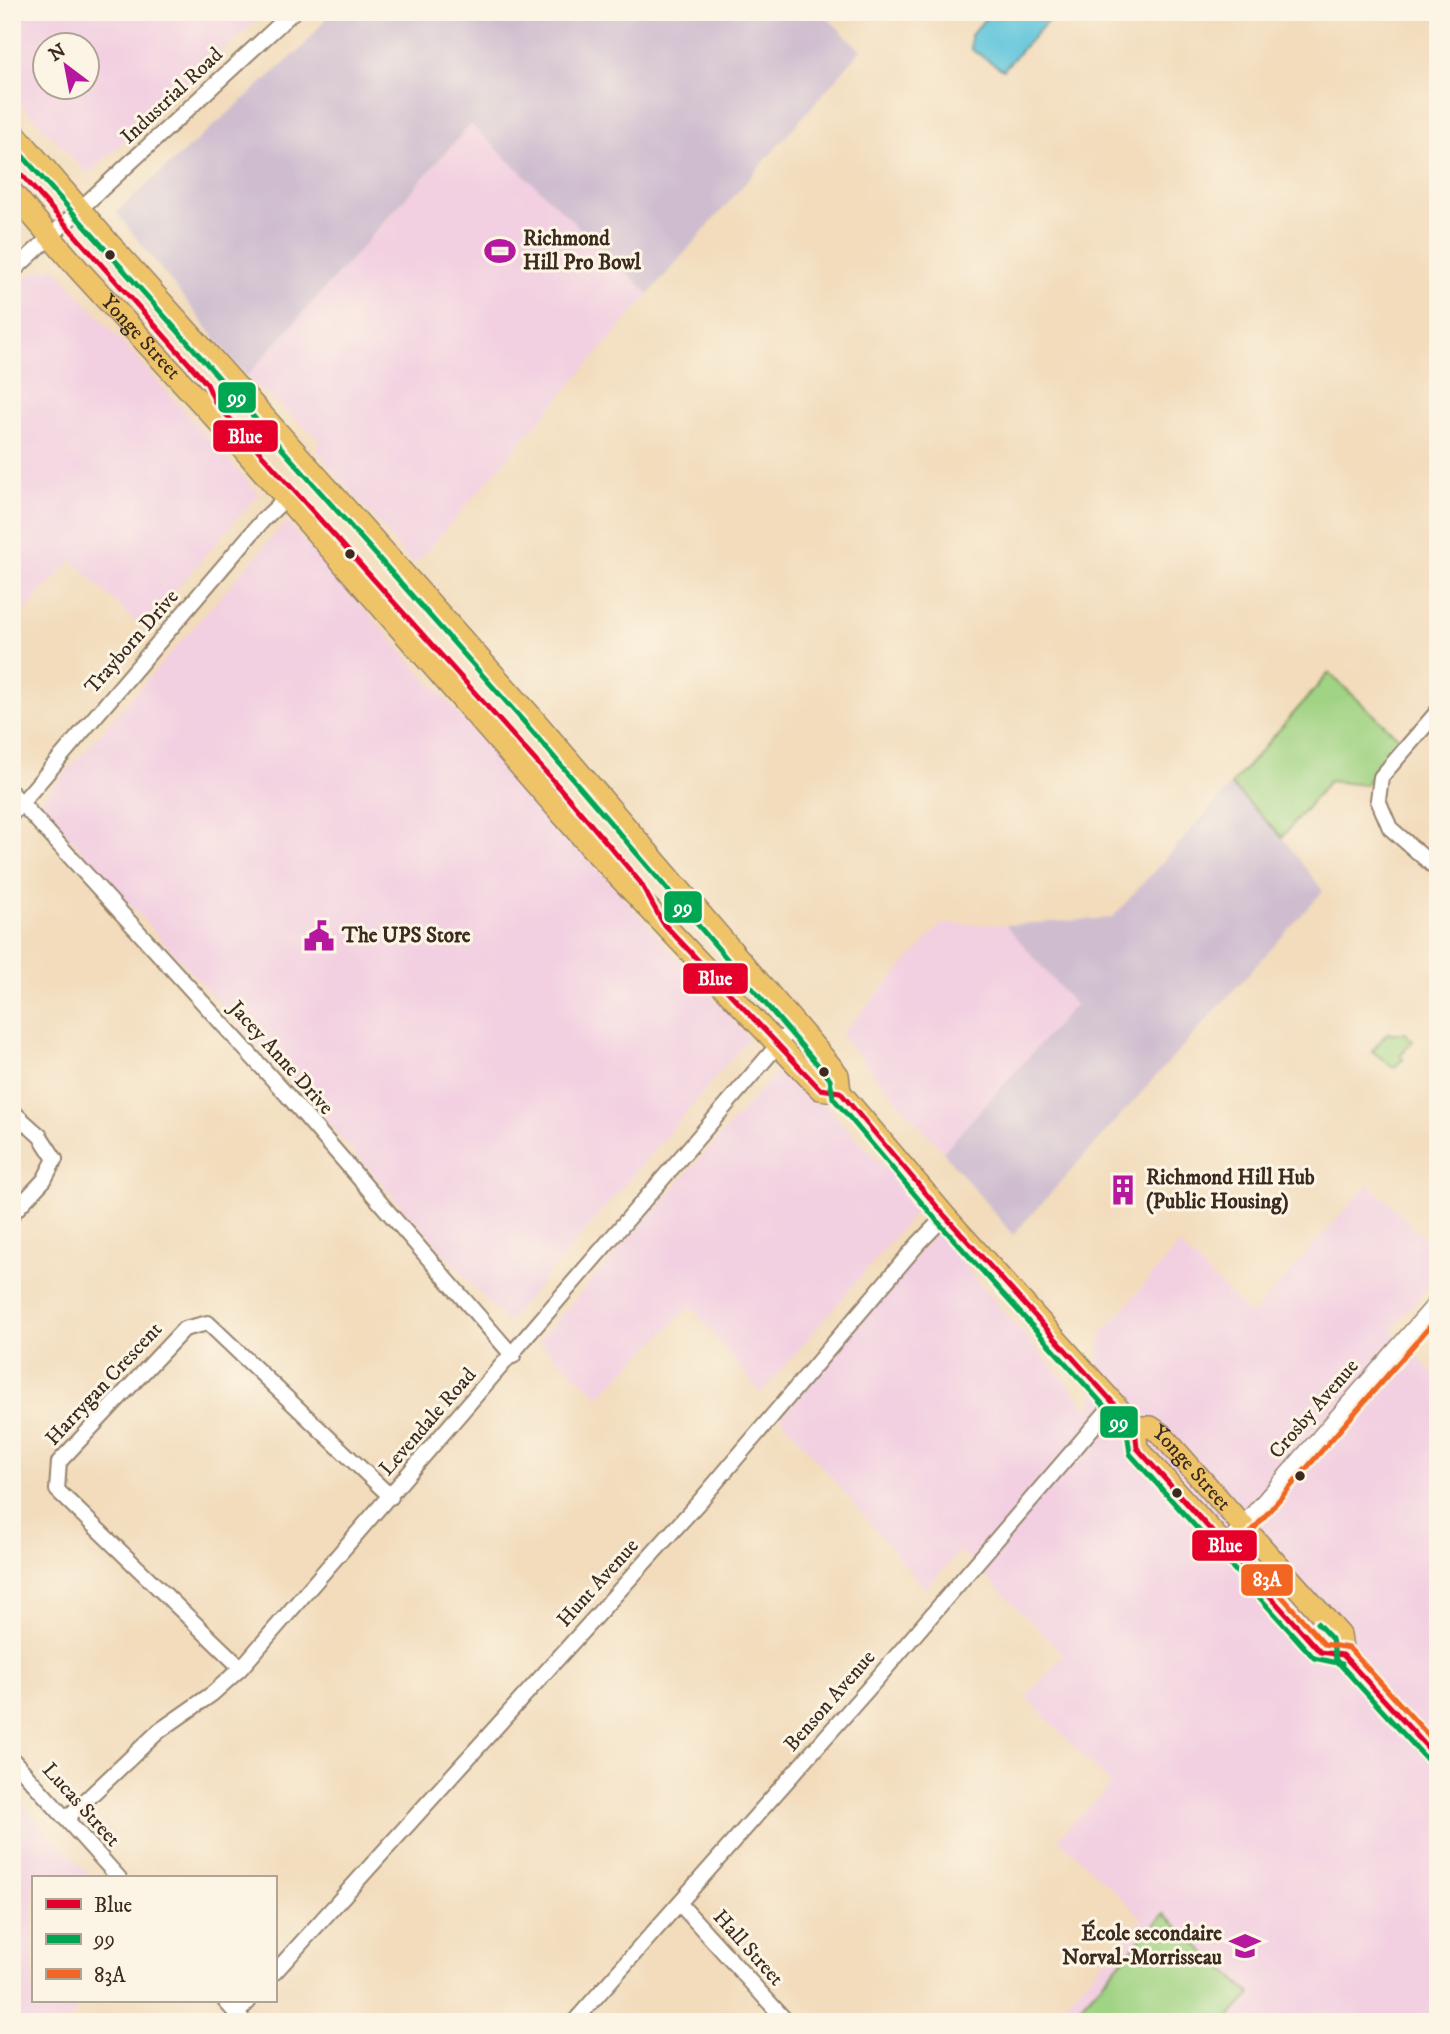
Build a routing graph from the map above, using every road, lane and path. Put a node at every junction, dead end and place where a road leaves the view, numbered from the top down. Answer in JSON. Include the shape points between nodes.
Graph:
{"nodes":[{"id":1,"x":293,"y":12,"type":"edge"},
{"id":2,"x":12,"y":130,"type":"edge"},
{"id":3,"x":12,"y":192,"type":"edge"},
{"id":4,"x":81,"y":210,"type":"junction"},
{"id":5,"x":51,"y":238,"type":"junction"},
{"id":6,"x":12,"y":272,"type":"edge"},
{"id":7,"x":285,"y":499,"type":"junction"},
{"id":8,"x":1438,"y":711,"type":"edge"},
{"id":9,"x":15,"y":803,"type":"edge"},
{"id":10,"x":1438,"y":870,"type":"edge"},
{"id":11,"x":795,"y":1025,"type":"junction"},
{"id":12,"x":778,"y":1045,"type":"junction"},
{"id":13,"x":840,"y":1092,"type":"junction"},
{"id":14,"x":12,"y":1111,"type":"edge"},
{"id":15,"x":12,"y":1214,"type":"edge"},
{"id":16,"x":945,"y":1216,"type":"junction"},
{"id":17,"x":1438,"y":1303,"type":"edge"},
{"id":18,"x":513,"y":1356,"type":"junction"},
{"id":19,"x":1113,"y":1404,"type":"junction"},
{"id":20,"x":1135,"y":1427,"type":"junction"},
{"id":21,"x":391,"y":1497,"type":"junction"},
{"id":22,"x":1242,"y":1524,"type":"junction"},
{"id":23,"x":1226,"y":1547,"type":"junction"},
{"id":24,"x":1343,"y":1655,"type":"junction"},
{"id":25,"x":241,"y":1668,"type":"junction"},
{"id":26,"x":1436,"y":1753,"type":"edge"},
{"id":27,"x":12,"y":1759,"type":"edge"},
{"id":28,"x":66,"y":1819,"type":"junction"},
{"id":29,"x":117,"y":1876,"type":"edge"},
{"id":30,"x":679,"y":1903,"type":"junction"},
{"id":31,"x":276,"y":1971,"type":"edge"},
{"id":32,"x":226,"y":2002,"type":"edge"},
{"id":33,"x":248,"y":2002,"type":"edge"},
{"id":34,"x":240,"y":2018,"type":"edge"},
{"id":35,"x":574,"y":2022,"type":"edge"},
{"id":36,"x":787,"y":2022,"type":"edge"}],
"edges":[{"from":1,"to":4,"type":"street","name":"Industrial Road"},
{"from":2,"to":4,"type":"main road","name":"Yonge Street"},
{"from":3,"to":5,"type":"main road","name":"Yonge Street"},
{"from":4,"to":5,"type":"street","name":"Industrial Road"},
{"from":4,"to":11,"type":"main road","name":"Yonge Street","via":[[531,716]]},
{"from":5,"to":6,"type":"street","name":"Industrial Road"},
{"from":5,"to":7,"type":"main road","name":"Yonge Street"},
{"from":7,"to":9,"type":"street","name":"Trayborn Drive"},
{"from":7,"to":12,"type":"main road","name":"Yonge Street","via":[[596,852]]},
{"from":8,"to":10,"type":"street","via":[[1381,777],[1378,800],[1390,828]]},
{"from":9,"to":18,"type":"street","name":"Jacey Anne Drive","via":[[287,1095]]},
{"from":11,"to":12,"type":"street","name":"Levendale Road"},
{"from":11,"to":13,"type":"main road","name":"Yonge Street","via":[[838,1075]]},
{"from":12,"to":13,"type":"main road","name":"Yonge Street","via":[[820,1089]]},
{"from":12,"to":18,"type":"street","name":"Levendale Road"},
{"from":13,"to":16,"type":"main road","name":"Yonge Street"},
{"from":14,"to":15,"type":"street","via":[[40,1136],[55,1159],[44,1180]]},
{"from":16,"to":19,"type":"main road","name":"Yonge Street"},
{"from":16,"to":31,"type":"street","name":"Hunt Avenue","via":[[700,1502]]},
{"from":17,"to":22,"type":"street","name":"Crosby Avenue"},
{"from":18,"to":21,"type":"street","name":"Levendale Road"},
{"from":19,"to":20,"type":"main road","name":"Yonge Street"},
{"from":19,"to":30,"type":"street","name":"Benson Avenue"},
{"from":20,"to":22,"type":"main road","name":"Yonge Street","via":[[1157,1430]]},
{"from":20,"to":23,"type":"main road","name":"Yonge Street","via":[[1137,1448]]},
{"from":21,"to":25,"type":"street","name":"Levendale Road"},
{"from":21,"to":25,"type":"street","name":"Harrygan Crescent","via":[[208,1324],[184,1329],[59,1462],[57,1490]]},
{"from":22,"to":23,"type":"street","name":"Crosby Avenue"},
{"from":22,"to":24,"type":"main road","name":"Yonge Street","via":[[1340,1635]]},
{"from":23,"to":24,"type":"main road","name":"Yonge Street","via":[[1320,1652]]},
{"from":24,"to":26,"type":"main road","name":"Yonge Street"},
{"from":25,"to":28,"type":"street","name":"Levendale Road","via":[[212,1695],[159,1731]]},
{"from":27,"to":28,"type":"street","name":"Lucas Street"},
{"from":28,"to":29,"type":"street","name":"Lucas Street"},
{"from":30,"to":35,"type":"street","name":"Benson Avenue"},
{"from":30,"to":36,"type":"street","name":"Hall Street"},
{"from":32,"to":34,"type":"street"},
{"from":33,"to":34,"type":"street"}]}
